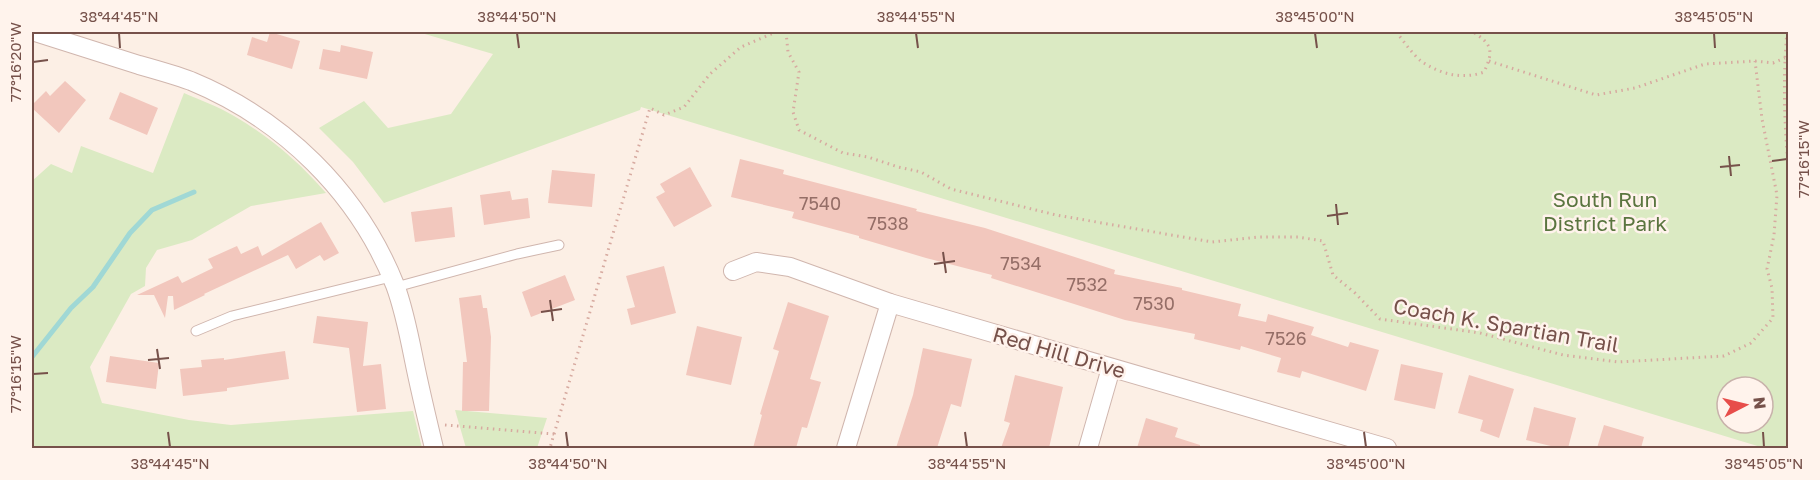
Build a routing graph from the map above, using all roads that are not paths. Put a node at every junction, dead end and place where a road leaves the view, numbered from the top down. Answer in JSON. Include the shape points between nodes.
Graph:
{"nodes":[{"id":1,"x":35,"y":32,"type":"edge"},
{"id":2,"x":559,"y":245,"type":"dead end"},
{"id":3,"x":733,"y":271,"type":"dead end"},
{"id":4,"x":394,"y":282,"type":"junction"},
{"id":5,"x":891,"y":303,"type":"junction"},
{"id":6,"x":196,"y":331,"type":"dead end"},
{"id":7,"x":1111,"y":368,"type":"junction"},
{"id":8,"x":1340,"y":442,"type":"edge"},
{"id":9,"x":434,"y":448,"type":"edge"},
{"id":10,"x":846,"y":448,"type":"edge"},
{"id":11,"x":1088,"y":448,"type":"edge"},
{"id":12,"x":1387,"y":448,"type":"edge"}],
"edges":[{"from":1,"to":4,"type":"street","via":[[190,81],[258,116],[301,149],[337,186],[359,215]]},
{"from":2,"to":4,"type":"lane"},
{"from":3,"to":5,"type":"street","name":"Red Hill Drive","via":[[756,262],[790,267]]},
{"from":4,"to":6,"type":"lane","via":[[232,316]]},
{"from":4,"to":9,"type":"street"},
{"from":5,"to":7,"type":"street","name":"Red Hill Drive"},
{"from":5,"to":10,"type":"street"},
{"from":7,"to":8,"type":"street","name":"Red Hill Drive"},
{"from":7,"to":11,"type":"street"},
{"from":8,"to":12,"type":"street","name":"Red Hill Drive"}]}
